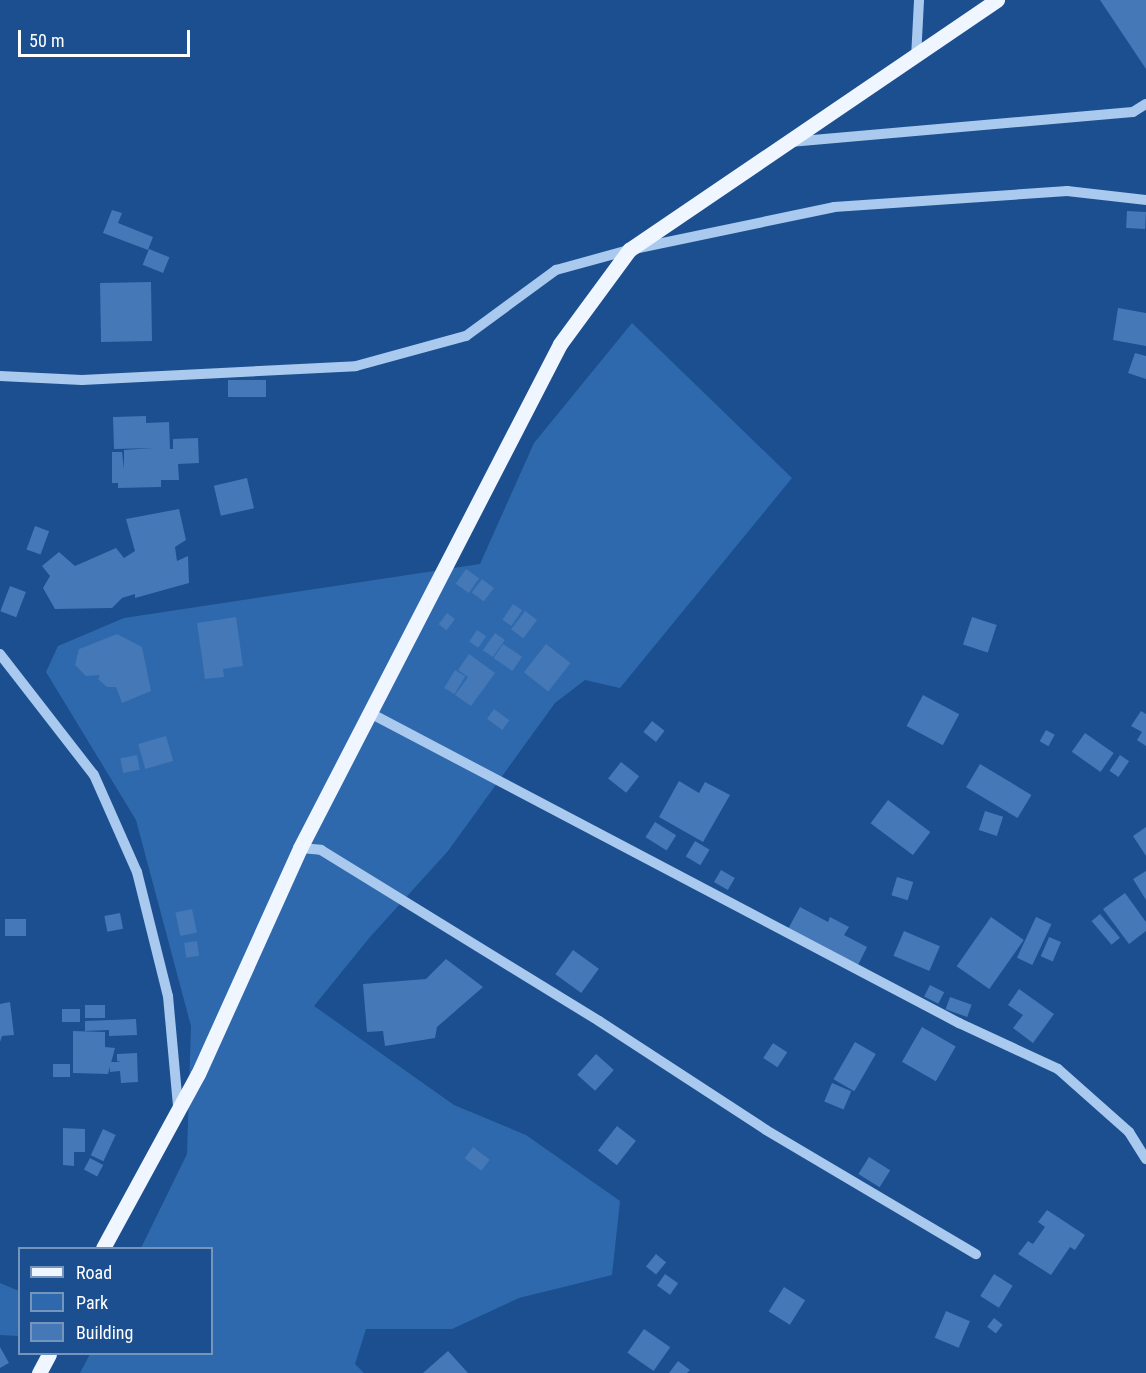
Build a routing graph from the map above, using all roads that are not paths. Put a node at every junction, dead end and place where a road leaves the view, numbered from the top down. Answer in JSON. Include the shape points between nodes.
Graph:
{"nodes":[{"id":1,"x":919,"y":0,"type":"edge"},
{"id":2,"x":997,"y":0,"type":"edge"},
{"id":3,"x":916,"y":58,"type":"junction"},
{"id":4,"x":1146,"y":104,"type":"edge"},
{"id":5,"x":787,"y":142,"type":"junction"},
{"id":6,"x":1146,"y":200,"type":"edge"},
{"id":7,"x":629,"y":250,"type":"junction"},
{"id":8,"x":0,"y":376,"type":"edge"},
{"id":9,"x":0,"y":654,"type":"edge"},
{"id":10,"x":370,"y":713,"type":"junction"},
{"id":11,"x":300,"y":848,"type":"junction"},
{"id":12,"x":178,"y":1105,"type":"junction"},
{"id":13,"x":1146,"y":1159,"type":"edge"},
{"id":14,"x":104,"y":1247,"type":"edge"},
{"id":15,"x":975,"y":1254,"type":"dead end"},
{"id":16,"x":48,"y":1355,"type":"edge"},
{"id":17,"x":39,"y":1373,"type":"edge"}],
"edges":[{"from":1,"to":3,"type":"street"},
{"from":2,"to":3,"type":"main road"},
{"from":3,"to":5,"type":"main road"},
{"from":4,"to":5,"type":"street","via":[[1132,112]]},
{"from":5,"to":7,"type":"main road"},
{"from":6,"to":7,"type":"street","via":[[1067,191],[834,207]]},
{"from":7,"to":8,"type":"street","via":[[556,270],[466,336],[356,366],[82,380]]},
{"from":7,"to":10,"type":"main road","via":[[560,344]]},
{"from":9,"to":12,"type":"street","via":[[94,775],[137,872],[168,996]]},
{"from":10,"to":11,"type":"main road"},
{"from":10,"to":13,"type":"street","via":[[959,1023],[1058,1069],[1129,1132]]},
{"from":11,"to":12,"type":"main road","via":[[198,1074]]},
{"from":11,"to":15,"type":"street","via":[[321,850],[599,1021],[766,1130]]},
{"from":12,"to":14,"type":"main road"},
{"from":16,"to":17,"type":"main road"}]}
